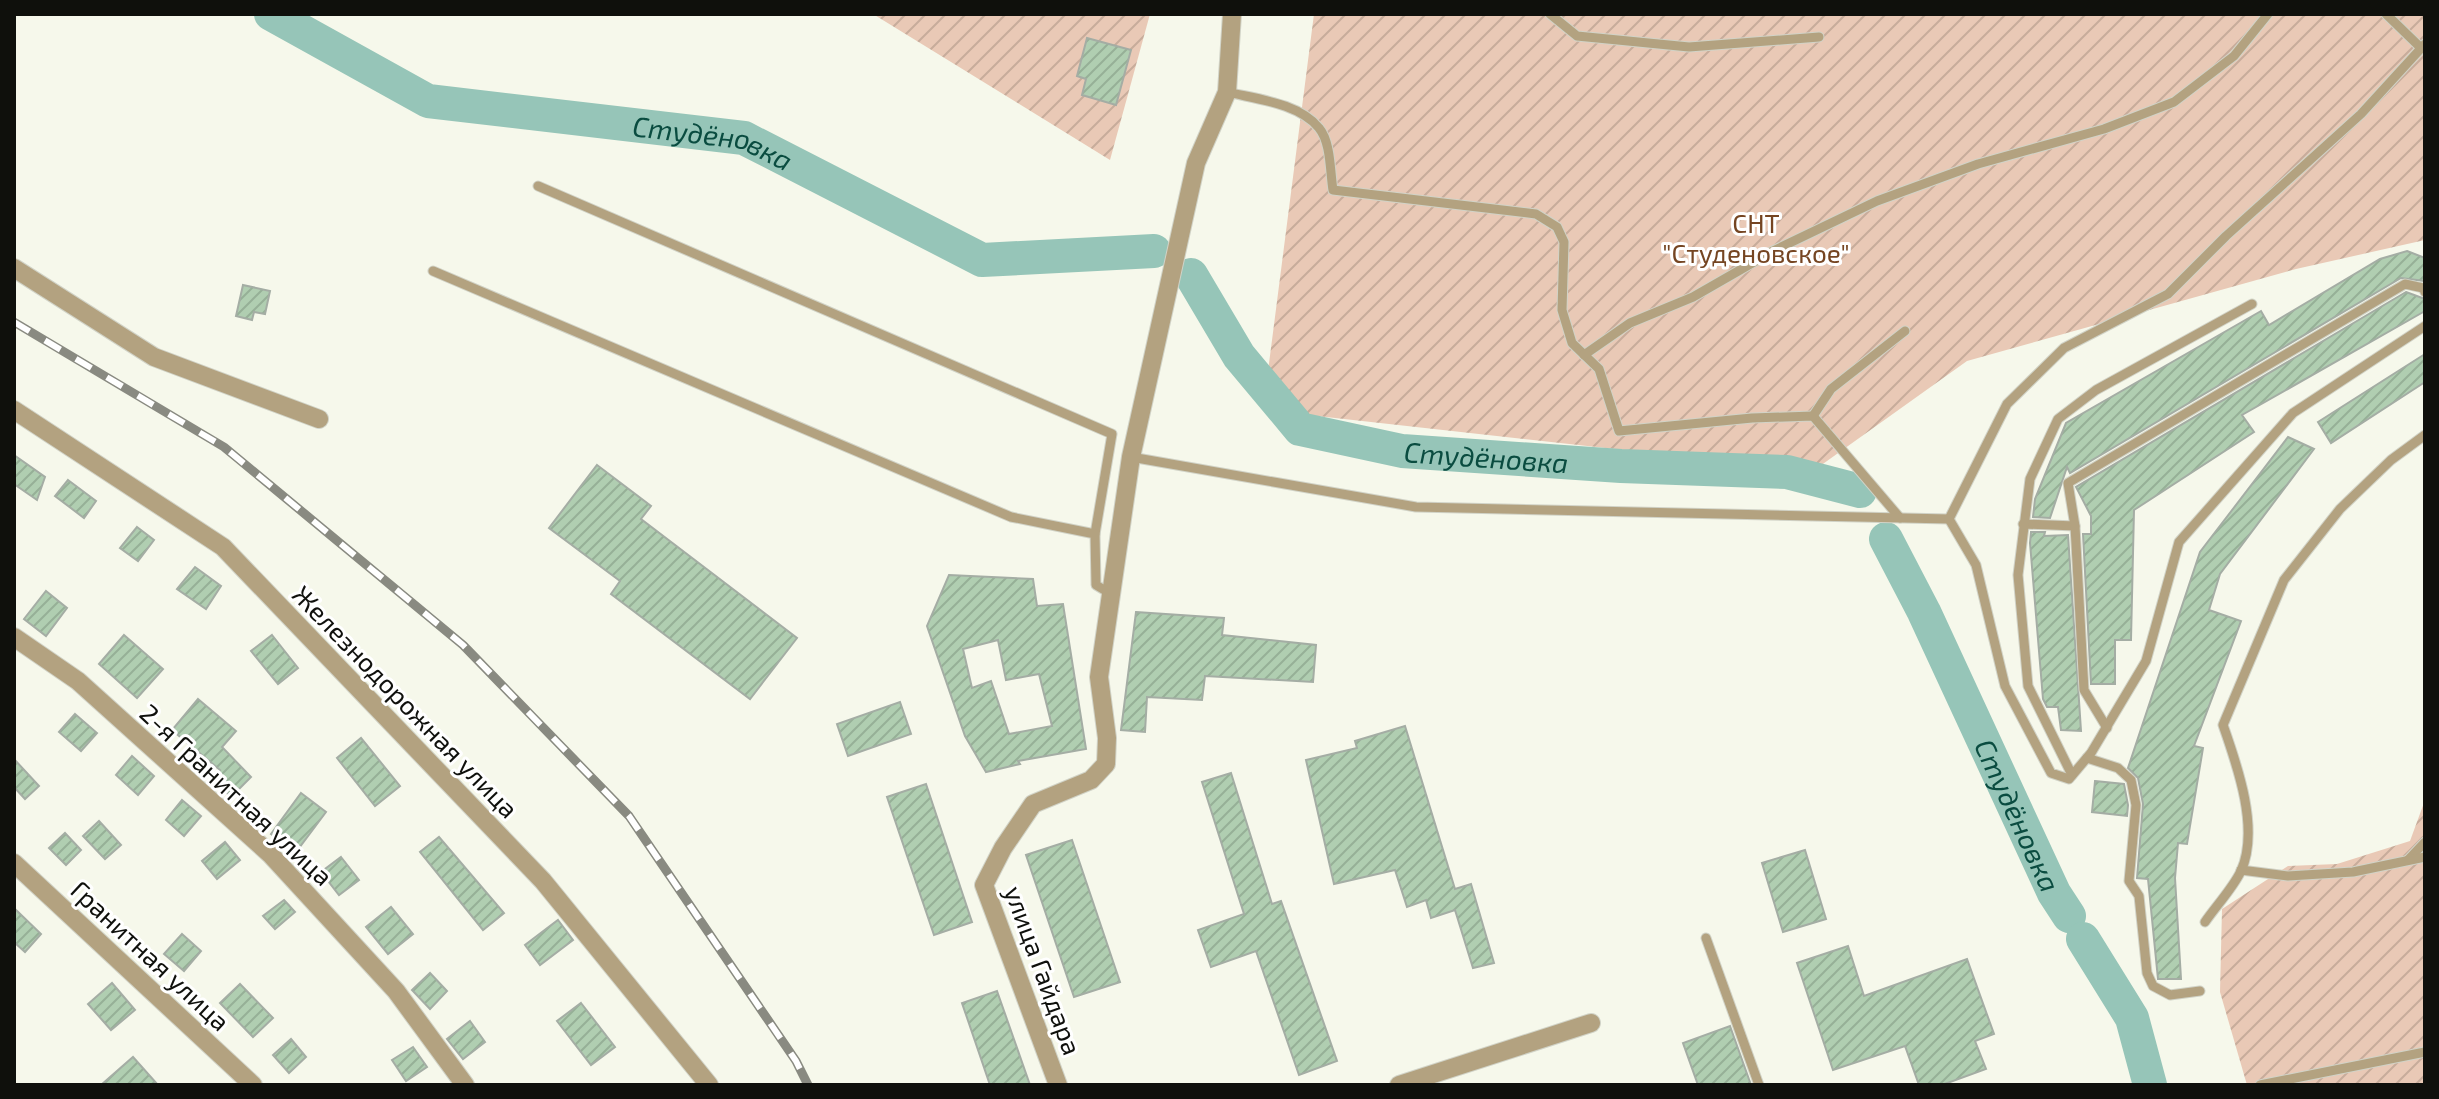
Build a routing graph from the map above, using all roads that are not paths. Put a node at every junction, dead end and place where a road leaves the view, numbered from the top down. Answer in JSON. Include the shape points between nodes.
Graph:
{"nodes":[{"id":1,"x":1232,"y":14,"type":"edge"},
{"id":2,"x":1550,"y":14,"type":"edge"},
{"id":3,"x":2268,"y":14,"type":"edge"},
{"id":4,"x":2386,"y":14,"type":"edge"},
{"id":5,"x":1819,"y":37,"type":"dead end"},
{"id":6,"x":2423,"y":45,"type":"edge"},
{"id":7,"x":1227,"y":92,"type":"junction"},
{"id":8,"x":538,"y":186,"type":"dead end"},
{"id":9,"x":14,"y":268,"type":"edge"},
{"id":10,"x":433,"y":271,"type":"dead end"},
{"id":11,"x":2425,"y":292,"type":"edge"},
{"id":12,"x":2252,"y":304,"type":"dead end"},
{"id":13,"x":2425,"y":326,"type":"edge"},
{"id":14,"x":1905,"y":331,"type":"dead end"},
{"id":15,"x":1584,"y":355,"type":"junction"},
{"id":16,"x":14,"y":410,"type":"edge"},
{"id":17,"x":1813,"y":416,"type":"junction"},
{"id":18,"x":319,"y":419,"type":"dead end"},
{"id":19,"x":2425,"y":435,"type":"edge"},
{"id":20,"x":1131,"y":457,"type":"junction"},
{"id":21,"x":1900,"y":518,"type":"junction"},
{"id":22,"x":1949,"y":519,"type":"junction"},
{"id":23,"x":2023,"y":524,"type":"junction"},
{"id":24,"x":2075,"y":526,"type":"junction"},
{"id":25,"x":1095,"y":534,"type":"junction"},
{"id":26,"x":1111,"y":594,"type":"junction"},
{"id":27,"x":14,"y":637,"type":"edge"},
{"id":28,"x":2107,"y":728,"type":"junction"},
{"id":29,"x":2087,"y":758,"type":"junction"},
{"id":30,"x":2072,"y":775,"type":"junction"},
{"id":31,"x":2425,"y":842,"type":"edge"},
{"id":32,"x":2425,"y":857,"type":"edge"},
{"id":33,"x":2408,"y":860,"type":"junction"},
{"id":34,"x":14,"y":863,"type":"edge"},
{"id":35,"x":2241,"y":870,"type":"junction"},
{"id":36,"x":2205,"y":922,"type":"dead end"},
{"id":37,"x":1706,"y":938,"type":"dead end"},
{"id":38,"x":2200,"y":991,"type":"dead end"},
{"id":39,"x":1591,"y":1023,"type":"dead end"},
{"id":40,"x":2425,"y":1052,"type":"edge"},
{"id":41,"x":253,"y":1085,"type":"edge"},
{"id":42,"x":465,"y":1085,"type":"edge"},
{"id":43,"x":709,"y":1085,"type":"edge"},
{"id":44,"x":1058,"y":1085,"type":"edge"},
{"id":45,"x":1399,"y":1085,"type":"edge"},
{"id":46,"x":1759,"y":1085,"type":"edge"},
{"id":47,"x":2260,"y":1085,"type":"edge"}],
"edges":[{"from":1,"to":7,"type":"street"},
{"from":2,"to":5,"type":"lane","via":[[1577,36],[1689,47]]},
{"from":3,"to":15,"type":"lane","via":[[2234,56],[2174,102],[1877,201],[1693,297],[1630,323]]},
{"from":4,"to":6,"type":"lane"},
{"from":6,"to":22,"type":"lane","via":[[2361,114],[2168,294],[2064,348],[2007,404]]},
{"from":7,"to":15,"type":"lane","via":[[1288,106],[1320,129],[1333,190],[1536,214],[1557,227],[1564,242],[1562,310],[1572,343]]},
{"from":7,"to":20,"type":"street","via":[[1196,163]]},
{"from":8,"to":25,"type":"lane","via":[[1112,434]]},
{"from":9,"to":18,"type":"street","via":[[154,357]]},
{"from":10,"to":25,"type":"lane","via":[[1011,517]]},
{"from":11,"to":24,"type":"lane","via":[[2405,284],[2068,483]]},
{"from":12,"to":23,"type":"lane","via":[[2096,390],[2058,419],[2030,479]]},
{"from":13,"to":28,"type":"lane","via":[[2293,413],[2179,542],[2146,661]]},
{"from":14,"to":17,"type":"lane","via":[[1831,389]]},
{"from":15,"to":17,"type":"lane","via":[[1599,369],[1619,431]]},
{"from":16,"to":43,"type":"street","name":"Железнодорожная улица","via":[[223,547],[543,881]]},
{"from":17,"to":21,"type":"lane"},
{"from":19,"to":35,"type":"lane","via":[[2340,509],[2284,580],[2223,725],[2249,828]]},
{"from":20,"to":21,"type":"lane","via":[[1416,507]]},
{"from":20,"to":26,"type":"street"},
{"from":21,"to":22,"type":"lane"},
{"from":22,"to":30,"type":"lane","via":[[1976,565],[2005,686],[2051,773],[2069,779]]},
{"from":23,"to":24,"type":"lane"},
{"from":23,"to":30,"type":"lane","via":[[2018,575],[2028,686]]},
{"from":24,"to":28,"type":"lane","via":[[2084,690]]},
{"from":25,"to":26,"type":"lane","via":[[1096,585]]},
{"from":26,"to":44,"type":"street","name":"улица Гайдара","via":[[1099,677],[1106,764],[1091,780],[1033,804],[984,885]]},
{"from":27,"to":42,"type":"street","name":"2-я Гранитная улица","via":[[78,681],[270,854],[396,991]]},
{"from":28,"to":29,"type":"lane"},
{"from":29,"to":30,"type":"lane"},
{"from":29,"to":38,"type":"lane","via":[[2118,768],[2131,780],[2136,805],[2129,881],[2139,896],[2153,986],[2170,995]]},
{"from":31,"to":33,"type":"lane"},
{"from":32,"to":33,"type":"lane"},
{"from":33,"to":35,"type":"lane","via":[[2353,872],[2288,876]]},
{"from":34,"to":41,"type":"street","name":"Гранитная улица"},
{"from":35,"to":36,"type":"lane"},
{"from":37,"to":46,"type":"lane"},
{"from":39,"to":45,"type":"street"},
{"from":40,"to":47,"type":"lane"}]}
